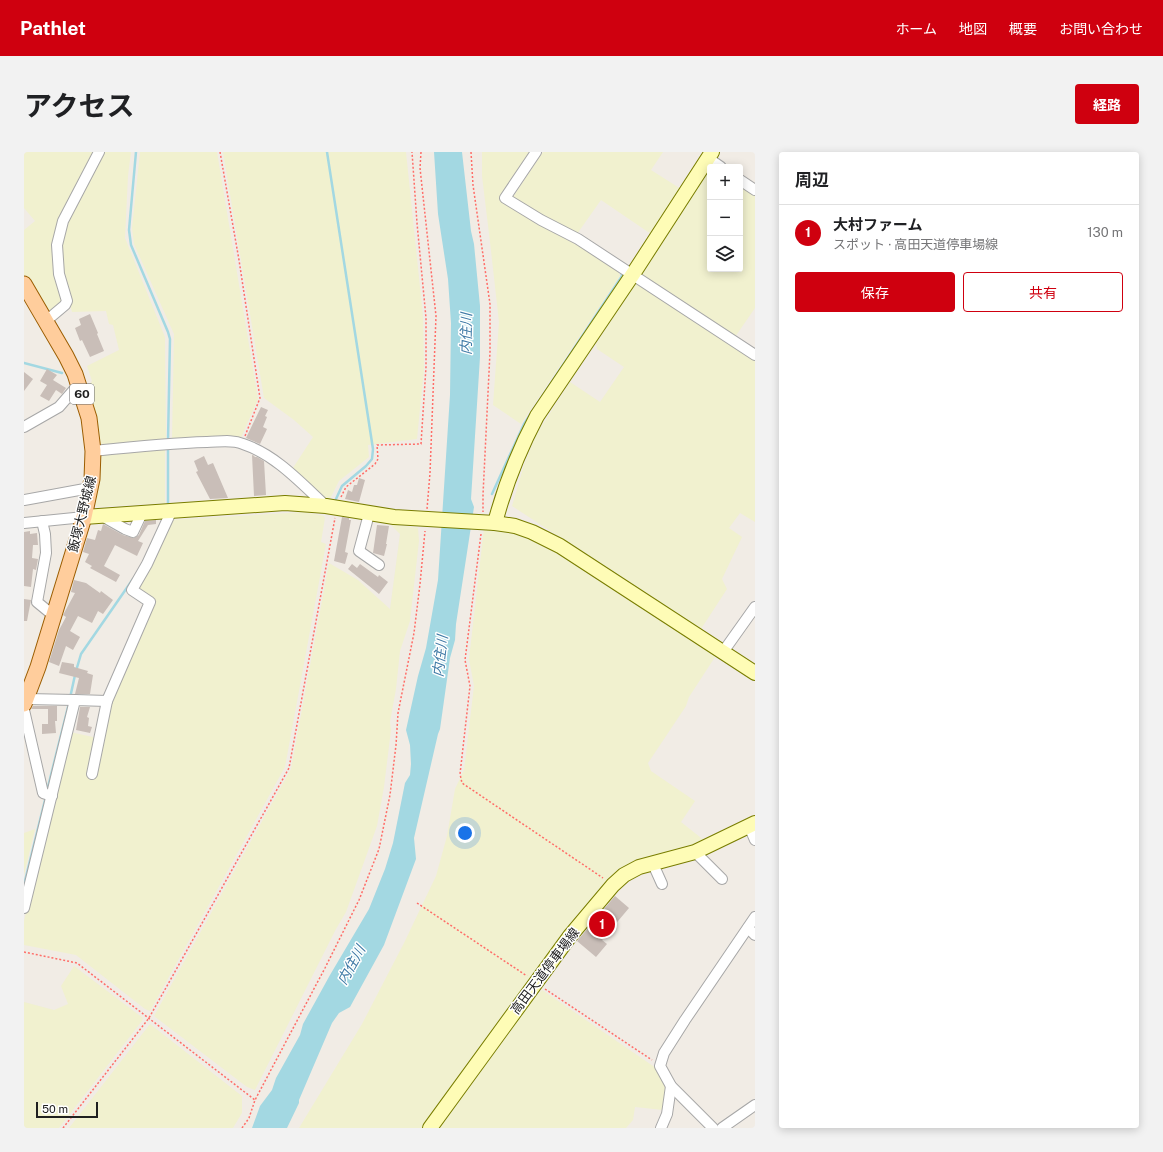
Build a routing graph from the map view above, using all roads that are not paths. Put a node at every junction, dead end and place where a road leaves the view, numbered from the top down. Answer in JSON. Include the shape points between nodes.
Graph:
{"nodes":[{"id":1,"x":99,"y":152,"type":"edge"},
{"id":2,"x":536,"y":152,"type":"edge"},
{"id":3,"x":710,"y":155,"type":"edge"},
{"id":4,"x":718,"y":164,"type":"edge"},
{"id":5,"x":743,"y":182,"type":"edge"},
{"id":6,"x":755,"y":190,"type":"edge"},
{"id":7,"x":633,"y":274,"type":"junction"},
{"id":8,"x":24,"y":284,"type":"edge"},
{"id":9,"x":46,"y":321,"type":"junction"},
{"id":10,"x":755,"y":354,"type":"edge"},
{"id":11,"x":79,"y":384,"type":"junction"},
{"id":12,"x":24,"y":427,"type":"edge"},
{"id":13,"x":93,"y":451,"type":"junction"},
{"id":14,"x":90,"y":488,"type":"junction"},
{"id":15,"x":24,"y":500,"type":"edge"},
{"id":16,"x":332,"y":507,"type":"junction"},
{"id":17,"x":171,"y":512,"type":"junction"},
{"id":18,"x":369,"y":514,"type":"junction"},
{"id":19,"x":84,"y":517,"type":"junction"},
{"id":20,"x":42,"y":521,"type":"junction"},
{"id":21,"x":24,"y":522,"type":"edge"},
{"id":22,"x":489,"y":523,"type":"junction"},
{"id":23,"x":378,"y":566,"type":"dead end"},
{"id":24,"x":755,"y":607,"type":"edge"},
{"id":25,"x":54,"y":616,"type":"junction"},
{"id":26,"x":723,"y":652,"type":"junction"},
{"id":27,"x":755,"y":673,"type":"edge"},
{"id":28,"x":70,"y":700,"type":"junction"},
{"id":29,"x":107,"y":701,"type":"junction"},
{"id":30,"x":25,"y":704,"type":"edge"},
{"id":31,"x":92,"y":774,"type":"dead end"},
{"id":32,"x":47,"y":795,"type":"junction"},
{"id":33,"x":752,"y":825,"type":"edge"},
{"id":34,"x":755,"y":840,"type":"edge"},
{"id":35,"x":695,"y":852,"type":"junction"},
{"id":36,"x":653,"y":864,"type":"junction"},
{"id":37,"x":722,"y":879,"type":"dead end"},
{"id":38,"x":662,"y":884,"type":"dead end"},
{"id":39,"x":24,"y":908,"type":"edge"},
{"id":40,"x":755,"y":917,"type":"edge"},
{"id":41,"x":751,"y":931,"type":"edge"},
{"id":42,"x":671,"y":1086,"type":"junction"},
{"id":43,"x":755,"y":1105,"type":"edge"},
{"id":44,"x":430,"y":1128,"type":"edge"},
{"id":45,"x":661,"y":1128,"type":"edge"},
{"id":46,"x":713,"y":1128,"type":"edge"},
{"id":47,"x":722,"y":1128,"type":"edge"}],
"edges":[{"from":1,"to":9,"type":"street","via":[[63,221],[57,245],[58,274],[67,301]]},
{"from":2,"to":7,"type":"street","via":[[505,198],[578,239]]},
{"from":3,"to":4,"type":"street"},
{"from":3,"to":7,"type":"street"},
{"from":5,"to":6,"type":"street"},
{"from":7,"to":10,"type":"street"},
{"from":7,"to":22,"type":"street","via":[[537,416]]},
{"from":8,"to":9,"type":"main road","name":"飯塚大野城線","number":"60"},
{"from":9,"to":11,"type":"main road","name":"飯塚大野城線","number":"60"},
{"from":11,"to":12,"type":"street","via":[[59,406]]},
{"from":11,"to":13,"type":"main road","name":"飯塚大野城線","number":"60","via":[[89,418]]},
{"from":13,"to":14,"type":"main road","name":"飯塚大野城線","number":"60"},
{"from":13,"to":16,"type":"street","via":[[178,443],[242,443],[275,460]]},
{"from":14,"to":15,"type":"street"},
{"from":14,"to":19,"type":"main road","name":"飯塚大野城線","number":"60"},
{"from":16,"to":17,"type":"street","via":[[285,503]]},
{"from":16,"to":18,"type":"street"},
{"from":17,"to":19,"type":"street"},
{"from":17,"to":29,"type":"street","via":[[148,564],[132,590],[150,602]]},
{"from":18,"to":22,"type":"street","via":[[394,518]]},
{"from":18,"to":23,"type":"street","via":[[359,551]]},
{"from":19,"to":20,"type":"street"},
{"from":19,"to":25,"type":"main road","name":"飯塚大野城線","number":"60"},
{"from":20,"to":21,"type":"street"},
{"from":20,"to":25,"type":"street","via":[[46,553],[37,602]]},
{"from":22,"to":26,"type":"street","via":[[515,526],[560,546]]},
{"from":24,"to":26,"type":"street"},
{"from":25,"to":30,"type":"main road","name":"飯塚大野城線","number":"60"},
{"from":26,"to":27,"type":"street"},
{"from":28,"to":29,"type":"street"},
{"from":28,"to":30,"type":"street"},
{"from":28,"to":32,"type":"street"},
{"from":29,"to":31,"type":"street"},
{"from":30,"to":32,"type":"street"},
{"from":32,"to":39,"type":"street"},
{"from":33,"to":34,"type":"street"},
{"from":33,"to":35,"type":"street","name":"高田天道停車場線"},
{"from":35,"to":36,"type":"street","name":"高田天道停車場線"},
{"from":35,"to":37,"type":"street"},
{"from":36,"to":38,"type":"street"},
{"from":36,"to":44,"type":"street","name":"高田天道停車場線","via":[[624,875],[613,885],[570,936]]},
{"from":40,"to":41,"type":"street"},
{"from":41,"to":42,"type":"street","via":[[685,1020],[664,1053],[660,1066]]},
{"from":42,"to":45,"type":"street"},
{"from":42,"to":46,"type":"street"},
{"from":43,"to":47,"type":"street"}]}
